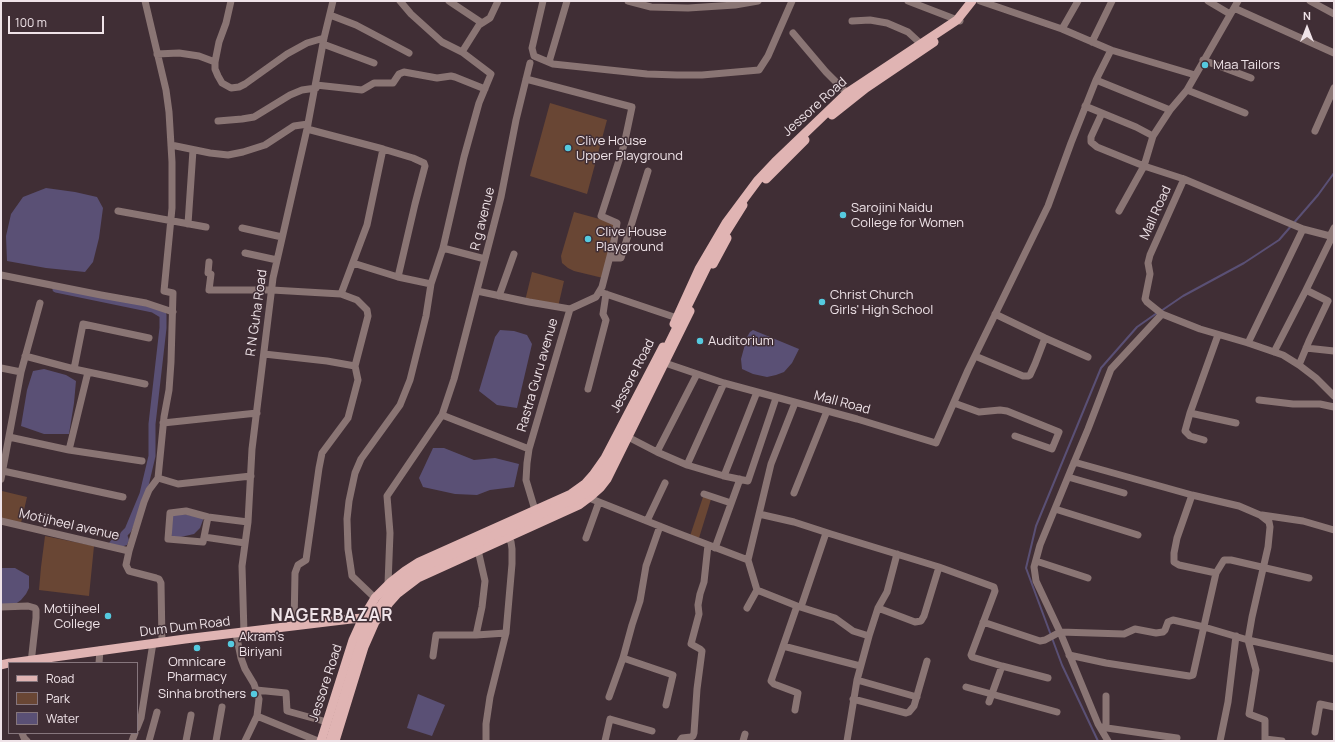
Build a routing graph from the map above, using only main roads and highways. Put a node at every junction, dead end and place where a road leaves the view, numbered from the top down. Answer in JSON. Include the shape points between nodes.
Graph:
{"nodes":[{"id":1,"x":974,"y":2,"type":"edge"},
{"id":2,"x":959,"y":21,"type":"junction"},
{"id":3,"x":760,"y":182,"type":"junction"},
{"id":4,"x":747,"y":200,"type":"junction"},
{"id":5,"x":363,"y":618,"type":"junction"},
{"id":6,"x":375,"y":622,"type":"junction"},
{"id":7,"x":59,"y":659,"type":"edge"},
{"id":8,"x":31,"y":661,"type":"edge"},
{"id":9,"x":20,"y":662,"type":"edge"},
{"id":10,"x":320,"y":741,"type":"edge"},
{"id":11,"x":330,"y":741,"type":"edge"},
{"id":12,"x":335,"y":741,"type":"edge"}],
"edges":[{"from":1,"to":2,"type":"main road","name":"Jessore Road"},
{"from":2,"to":3,"type":"main road","name":"Jessore Road","via":[[921,52],[866,88],[834,113]]},
{"from":2,"to":3,"type":"main road","name":"Jessore Road","via":[[847,93],[775,162]]},
{"from":3,"to":4,"type":"main road","name":"Jessore Road"},
{"from":4,"to":5,"type":"main road","name":"Jessore Road","via":[[726,223],[702,265],[605,458],[585,484],[571,494],[419,562],[388,584],[375,598]]},
{"from":4,"to":6,"type":"main road","name":"Jessore Road","via":[[718,253],[607,479],[600,488],[579,504],[418,578],[397,594]]},
{"from":4,"to":11,"type":"main road","bridge":true,"via":[[716,248],[603,473],[588,491],[577,498],[426,566],[391,592],[371,618],[362,638]]},
{"from":5,"to":6,"type":"main road"},
{"from":5,"to":7,"type":"main road","name":"Dum Dum Road","via":[[100,650]]},
{"from":5,"to":10,"type":"main road","name":"Jessore Road"},
{"from":6,"to":12,"type":"main road","name":"Jessore Road","via":[[364,647]]},
{"from":7,"to":8,"type":"main road","name":"Dum Dum Road"},
{"from":8,"to":9,"type":"main road","name":"Dum Dum Road"}]}
